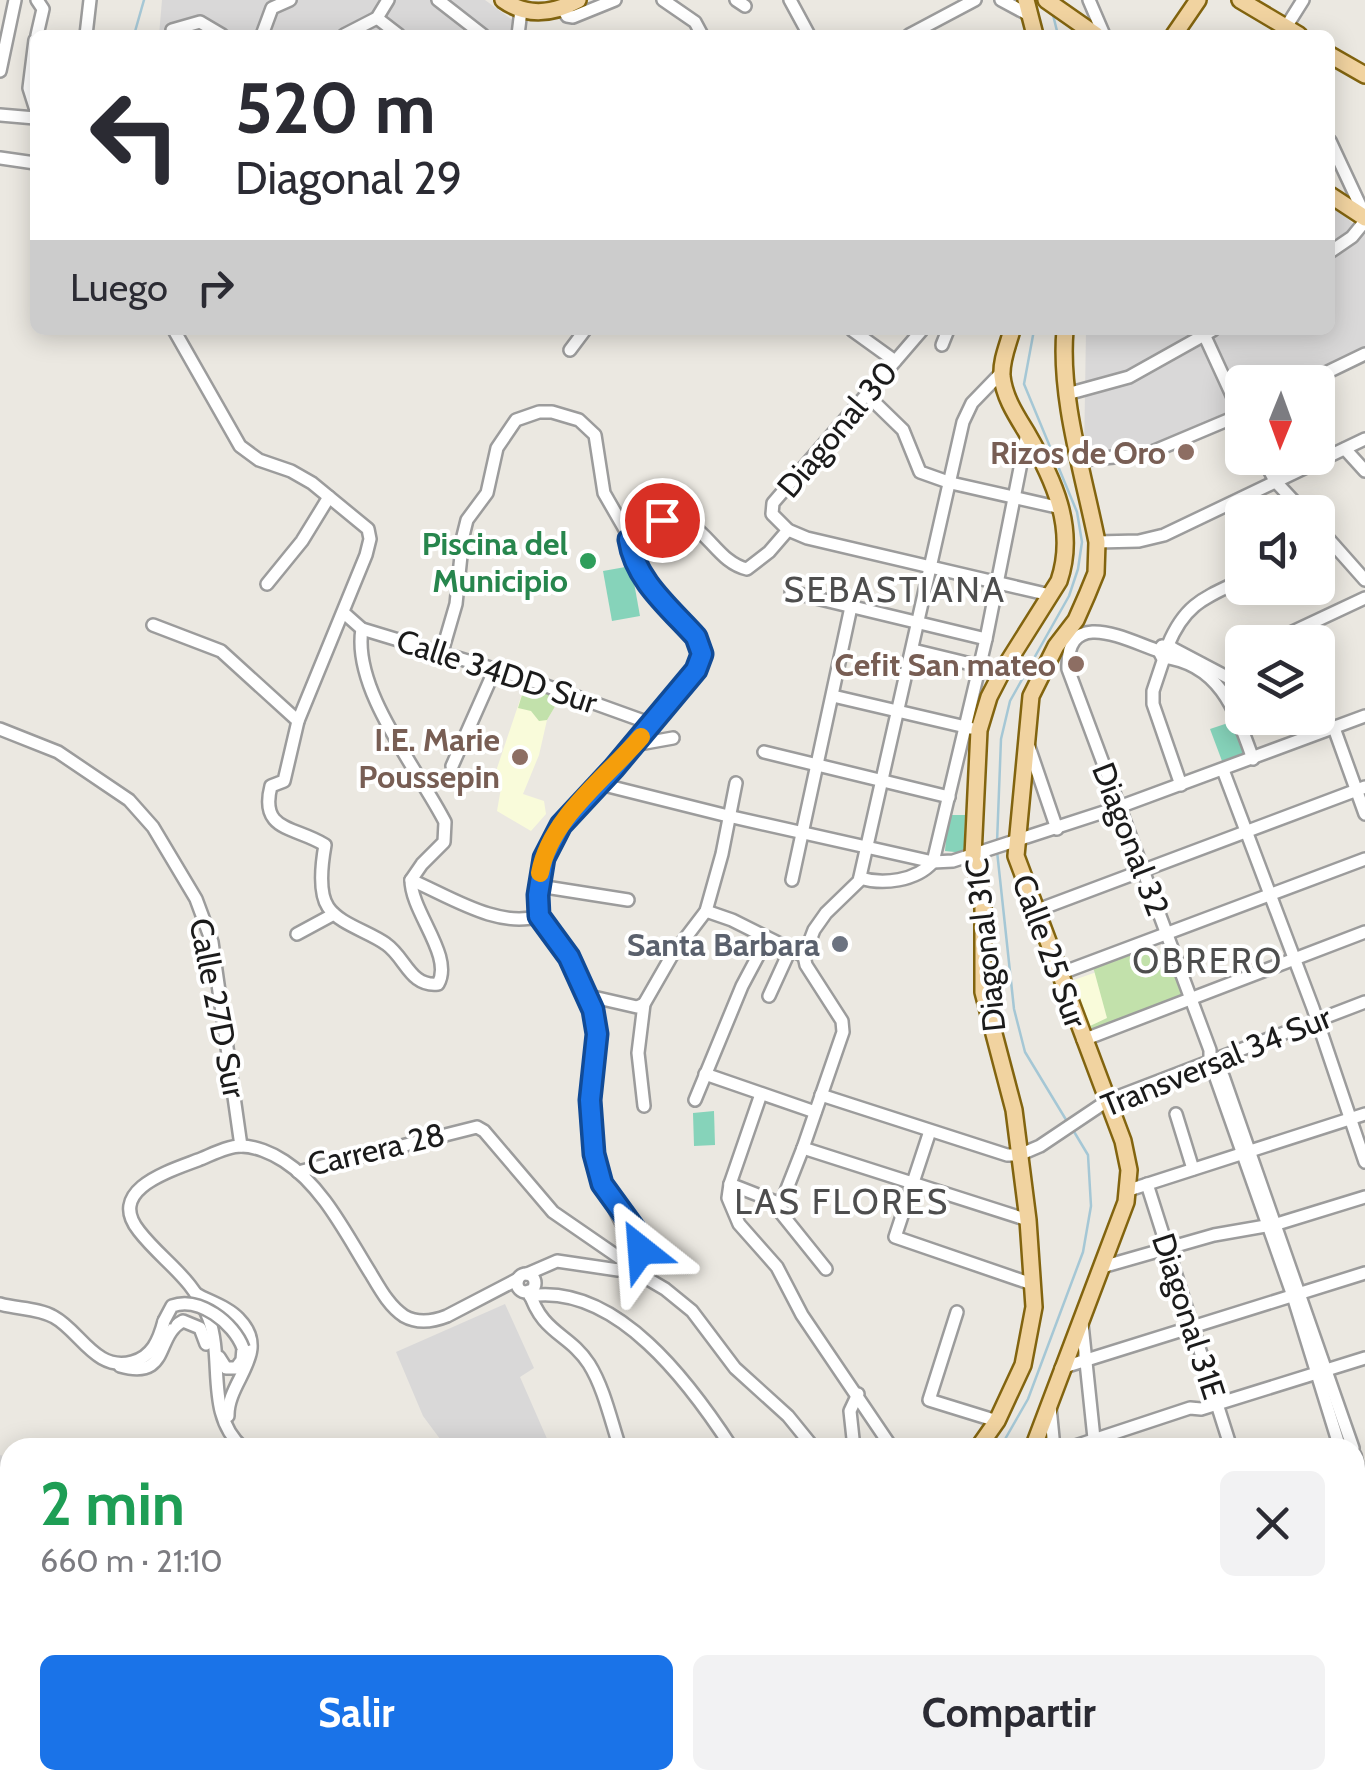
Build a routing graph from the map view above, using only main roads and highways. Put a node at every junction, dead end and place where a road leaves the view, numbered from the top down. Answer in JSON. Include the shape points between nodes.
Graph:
{"nodes":[{"id":1,"x":503,"y":0,"type":"edge"},
{"id":2,"x":578,"y":0,"type":"edge"},
{"id":3,"x":1046,"y":0,"type":"edge"},
{"id":4,"x":1198,"y":0,"type":"edge"},
{"id":5,"x":1240,"y":0,"type":"edge"},
{"id":6,"x":559,"y":4,"type":"edge"},
{"id":7,"x":524,"y":5,"type":"edge"},
{"id":8,"x":1089,"y":30,"type":"edge"},
{"id":9,"x":1177,"y":30,"type":"edge"},
{"id":10,"x":1283,"y":30,"type":"edge"},
{"id":11,"x":1335,"y":58,"type":"edge"},
{"id":12,"x":1362,"y":74,"type":"edge"},
{"id":13,"x":1335,"y":198,"type":"edge"},
{"id":14,"x":1365,"y":218,"type":"edge"},
{"id":15,"x":1011,"y":335,"type":"edge"},
{"id":16,"x":1065,"y":335,"type":"edge"},
{"id":17,"x":985,"y":1438,"type":"edge"},
{"id":18,"x":1036,"y":1438,"type":"edge"}],
"edges":[{"from":1,"to":7,"type":"main road"},
{"from":2,"to":6,"type":"main road"},
{"from":3,"to":8,"type":"main road"},
{"from":4,"to":9,"type":"main road"},
{"from":5,"to":10,"type":"main road"},
{"from":6,"to":7,"type":"main road"},
{"from":11,"to":12,"type":"main road"},
{"from":13,"to":14,"type":"main road"},
{"from":15,"to":17,"type":"main road","name":"Diagonal 31C","via":[[1002,372],[1061,508],[1064,564],[972,728],[984,992],[1014,1110],[1034,1307],[1023,1365]]},
{"from":16,"to":18,"type":"main road","name":"Calle 25 Sur","via":[[1067,394],[1097,542],[1096,573],[1032,696],[1009,845],[1139,1186]]}]}
